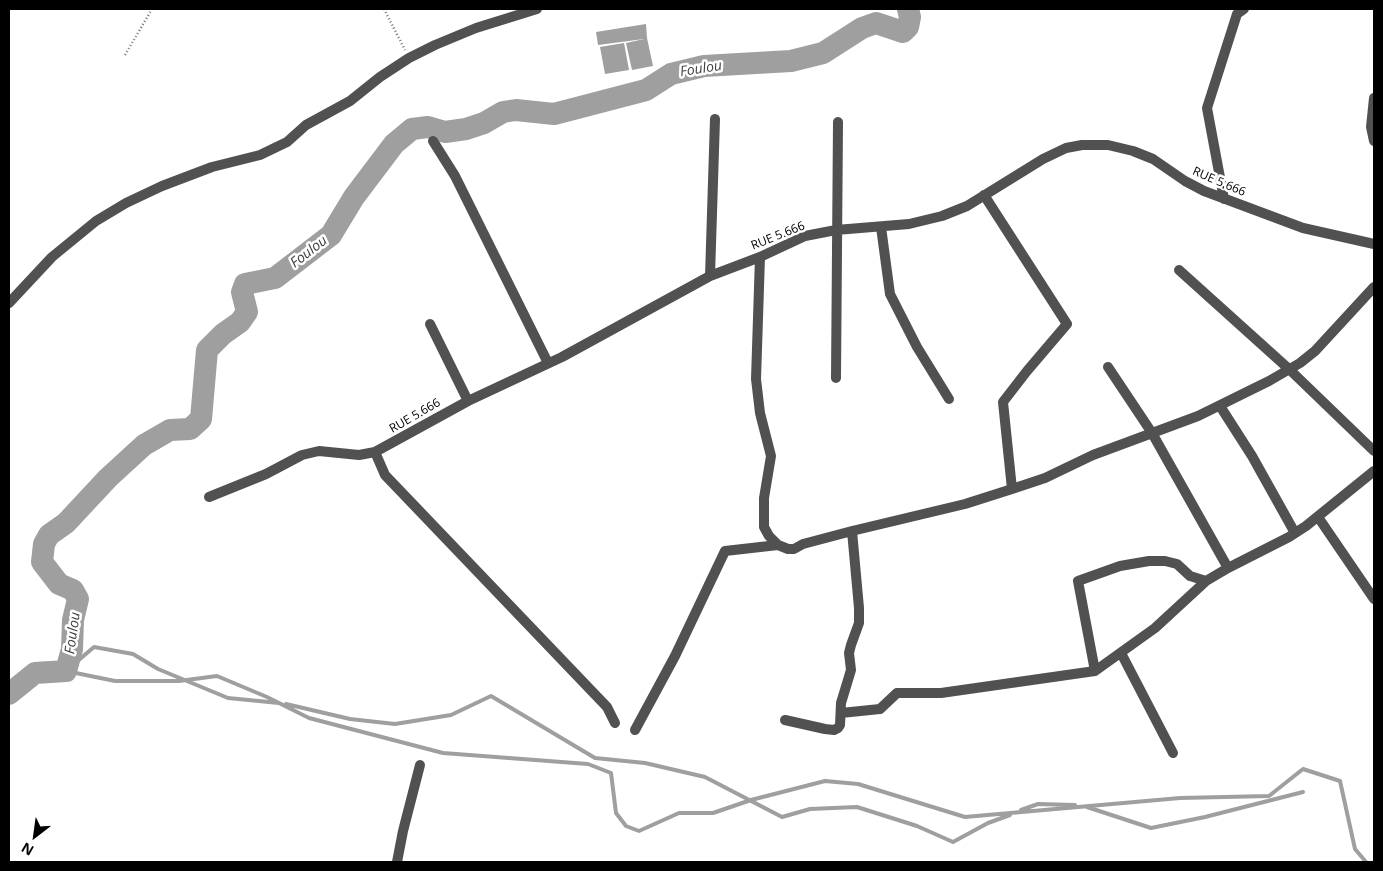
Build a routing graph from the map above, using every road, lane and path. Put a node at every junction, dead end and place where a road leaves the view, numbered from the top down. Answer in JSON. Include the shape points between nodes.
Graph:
{"nodes":[{"id":1,"x":152,"y":9,"type":"edge"},
{"id":2,"x":384,"y":9,"type":"edge"},
{"id":3,"x":537,"y":9,"type":"edge"},
{"id":4,"x":1244,"y":9,"type":"edge"},
{"id":5,"x":125,"y":55,"type":"dead end"},
{"id":6,"x":409,"y":58,"type":"junction"},
{"id":7,"x":1374,"y":98,"type":"edge"},
{"id":8,"x":715,"y":119,"type":"dead end"},
{"id":9,"x":838,"y":122,"type":"dead end"},
{"id":10,"x":433,"y":141,"type":"dead end"},
{"id":11,"x":1374,"y":141,"type":"edge"},
{"id":12,"x":984,"y":195,"type":"junction"},
{"id":13,"x":1224,"y":199,"type":"junction"},
{"id":14,"x":881,"y":227,"type":"junction"},
{"id":15,"x":836,"y":230,"type":"junction"},
{"id":16,"x":1374,"y":244,"type":"edge"},
{"id":17,"x":760,"y":257,"type":"junction"},
{"id":18,"x":1179,"y":270,"type":"dead end"},
{"id":19,"x":710,"y":276,"type":"junction"},
{"id":20,"x":1374,"y":287,"type":"edge"},
{"id":21,"x":9,"y":303,"type":"edge"},
{"id":22,"x":430,"y":324,"type":"dead end"},
{"id":23,"x":548,"y":363,"type":"junction"},
{"id":24,"x":1108,"y":367,"type":"dead end"},
{"id":25,"x":1290,"y":370,"type":"junction"},
{"id":26,"x":836,"y":378,"type":"dead end"},
{"id":27,"x":949,"y":399,"type":"dead end"},
{"id":28,"x":468,"y":401,"type":"junction"},
{"id":29,"x":1220,"y":406,"type":"junction"},
{"id":30,"x":1152,"y":433,"type":"junction"},
{"id":31,"x":1374,"y":451,"type":"edge"},
{"id":32,"x":375,"y":452,"type":"junction"},
{"id":33,"x":1374,"y":471,"type":"edge"},
{"id":34,"x":1012,"y":489,"type":"junction"},
{"id":35,"x":208,"y":498,"type":"dead end"},
{"id":36,"x":1318,"y":516,"type":"junction"},
{"id":37,"x":852,"y":531,"type":"junction"},
{"id":38,"x":1295,"y":533,"type":"junction"},
{"id":39,"x":778,"y":545,"type":"junction"},
{"id":40,"x":1228,"y":568,"type":"junction"},
{"id":41,"x":1206,"y":581,"type":"junction"},
{"id":42,"x":1374,"y":599,"type":"edge"},
{"id":43,"x":1121,"y":652,"type":"junction"},
{"id":44,"x":1096,"y":671,"type":"junction"},
{"id":45,"x":841,"y":713,"type":"junction"},
{"id":46,"x":785,"y":720,"type":"dead end"},
{"id":47,"x":615,"y":723,"type":"dead end"},
{"id":48,"x":635,"y":730,"type":"dead end"},
{"id":49,"x":1173,"y":753,"type":"dead end"},
{"id":50,"x":420,"y":766,"type":"dead end"},
{"id":51,"x":397,"y":862,"type":"edge"}],
"edges":[{"from":1,"to":5,"type":"path"},
{"from":2,"to":6,"type":"path"},
{"from":3,"to":6,"type":"street","via":[[476,28]]},
{"from":4,"to":13,"type":"street","via":[[1237,14],[1207,108]]},
{"from":6,"to":21,"type":"street","via":[[350,101],[306,125],[287,142],[260,155],[212,167],[162,186],[96,221],[52,257]]},
{"from":7,"to":11,"type":"street"},
{"from":8,"to":19,"type":"street"},
{"from":9,"to":15,"type":"street"},
{"from":10,"to":23,"type":"street","via":[[454,176]]},
{"from":12,"to":13,"type":"street","name":"RUE 5.666","via":[[1066,148],[1108,145],[1153,159],[1204,192]]},
{"from":12,"to":14,"type":"street","name":"RUE 5.666","via":[[942,216]]},
{"from":12,"to":34,"type":"street","via":[[1067,324],[1004,402]]},
{"from":13,"to":16,"type":"street","name":"RUE 5.666","via":[[1303,228]]},
{"from":14,"to":15,"type":"street","name":"RUE 5.666"},
{"from":14,"to":27,"type":"street","via":[[890,294]]},
{"from":15,"to":17,"type":"street","name":"RUE 5.666","via":[[805,236]]},
{"from":15,"to":26,"type":"street"},
{"from":17,"to":19,"type":"street","name":"RUE 5.666"},
{"from":17,"to":39,"type":"street","via":[[756,378],[770,456],[764,527]]},
{"from":18,"to":25,"type":"street"},
{"from":19,"to":23,"type":"street","name":"RUE 5.666"},
{"from":20,"to":25,"type":"street","via":[[1315,351]]},
{"from":22,"to":28,"type":"street"},
{"from":23,"to":28,"type":"street","name":"RUE 5.666"},
{"from":24,"to":30,"type":"street"},
{"from":25,"to":29,"type":"street"},
{"from":25,"to":31,"type":"street"},
{"from":28,"to":32,"type":"street","name":"RUE 5.666"},
{"from":29,"to":30,"type":"street"},
{"from":29,"to":38,"type":"street"},
{"from":30,"to":34,"type":"street"},
{"from":30,"to":40,"type":"street"},
{"from":32,"to":35,"type":"street","name":"RUE 5.666","via":[[359,455],[319,451],[302,455]]},
{"from":32,"to":47,"type":"street","via":[[385,475],[608,707]]},
{"from":33,"to":36,"type":"street"},
{"from":34,"to":37,"type":"street","via":[[965,504]]},
{"from":36,"to":38,"type":"street"},
{"from":36,"to":42,"type":"street"},
{"from":37,"to":39,"type":"street","via":[[794,549]]},
{"from":37,"to":45,"type":"street","via":[[859,624],[849,653],[850,670]]},
{"from":38,"to":40,"type":"street"},
{"from":39,"to":48,"type":"street","via":[[725,551]]},
{"from":40,"to":41,"type":"street"},
{"from":41,"to":43,"type":"street","via":[[1156,628]]},
{"from":41,"to":44,"type":"street","via":[[1190,576],[1177,564],[1164,561],[1120,566],[1078,581]]},
{"from":43,"to":44,"type":"street"},
{"from":43,"to":49,"type":"street"},
{"from":44,"to":45,"type":"street","via":[[941,693],[897,693],[880,709]]},
{"from":45,"to":46,"type":"street","via":[[840,725],[834,730]]},
{"from":50,"to":51,"type":"street"}]}
